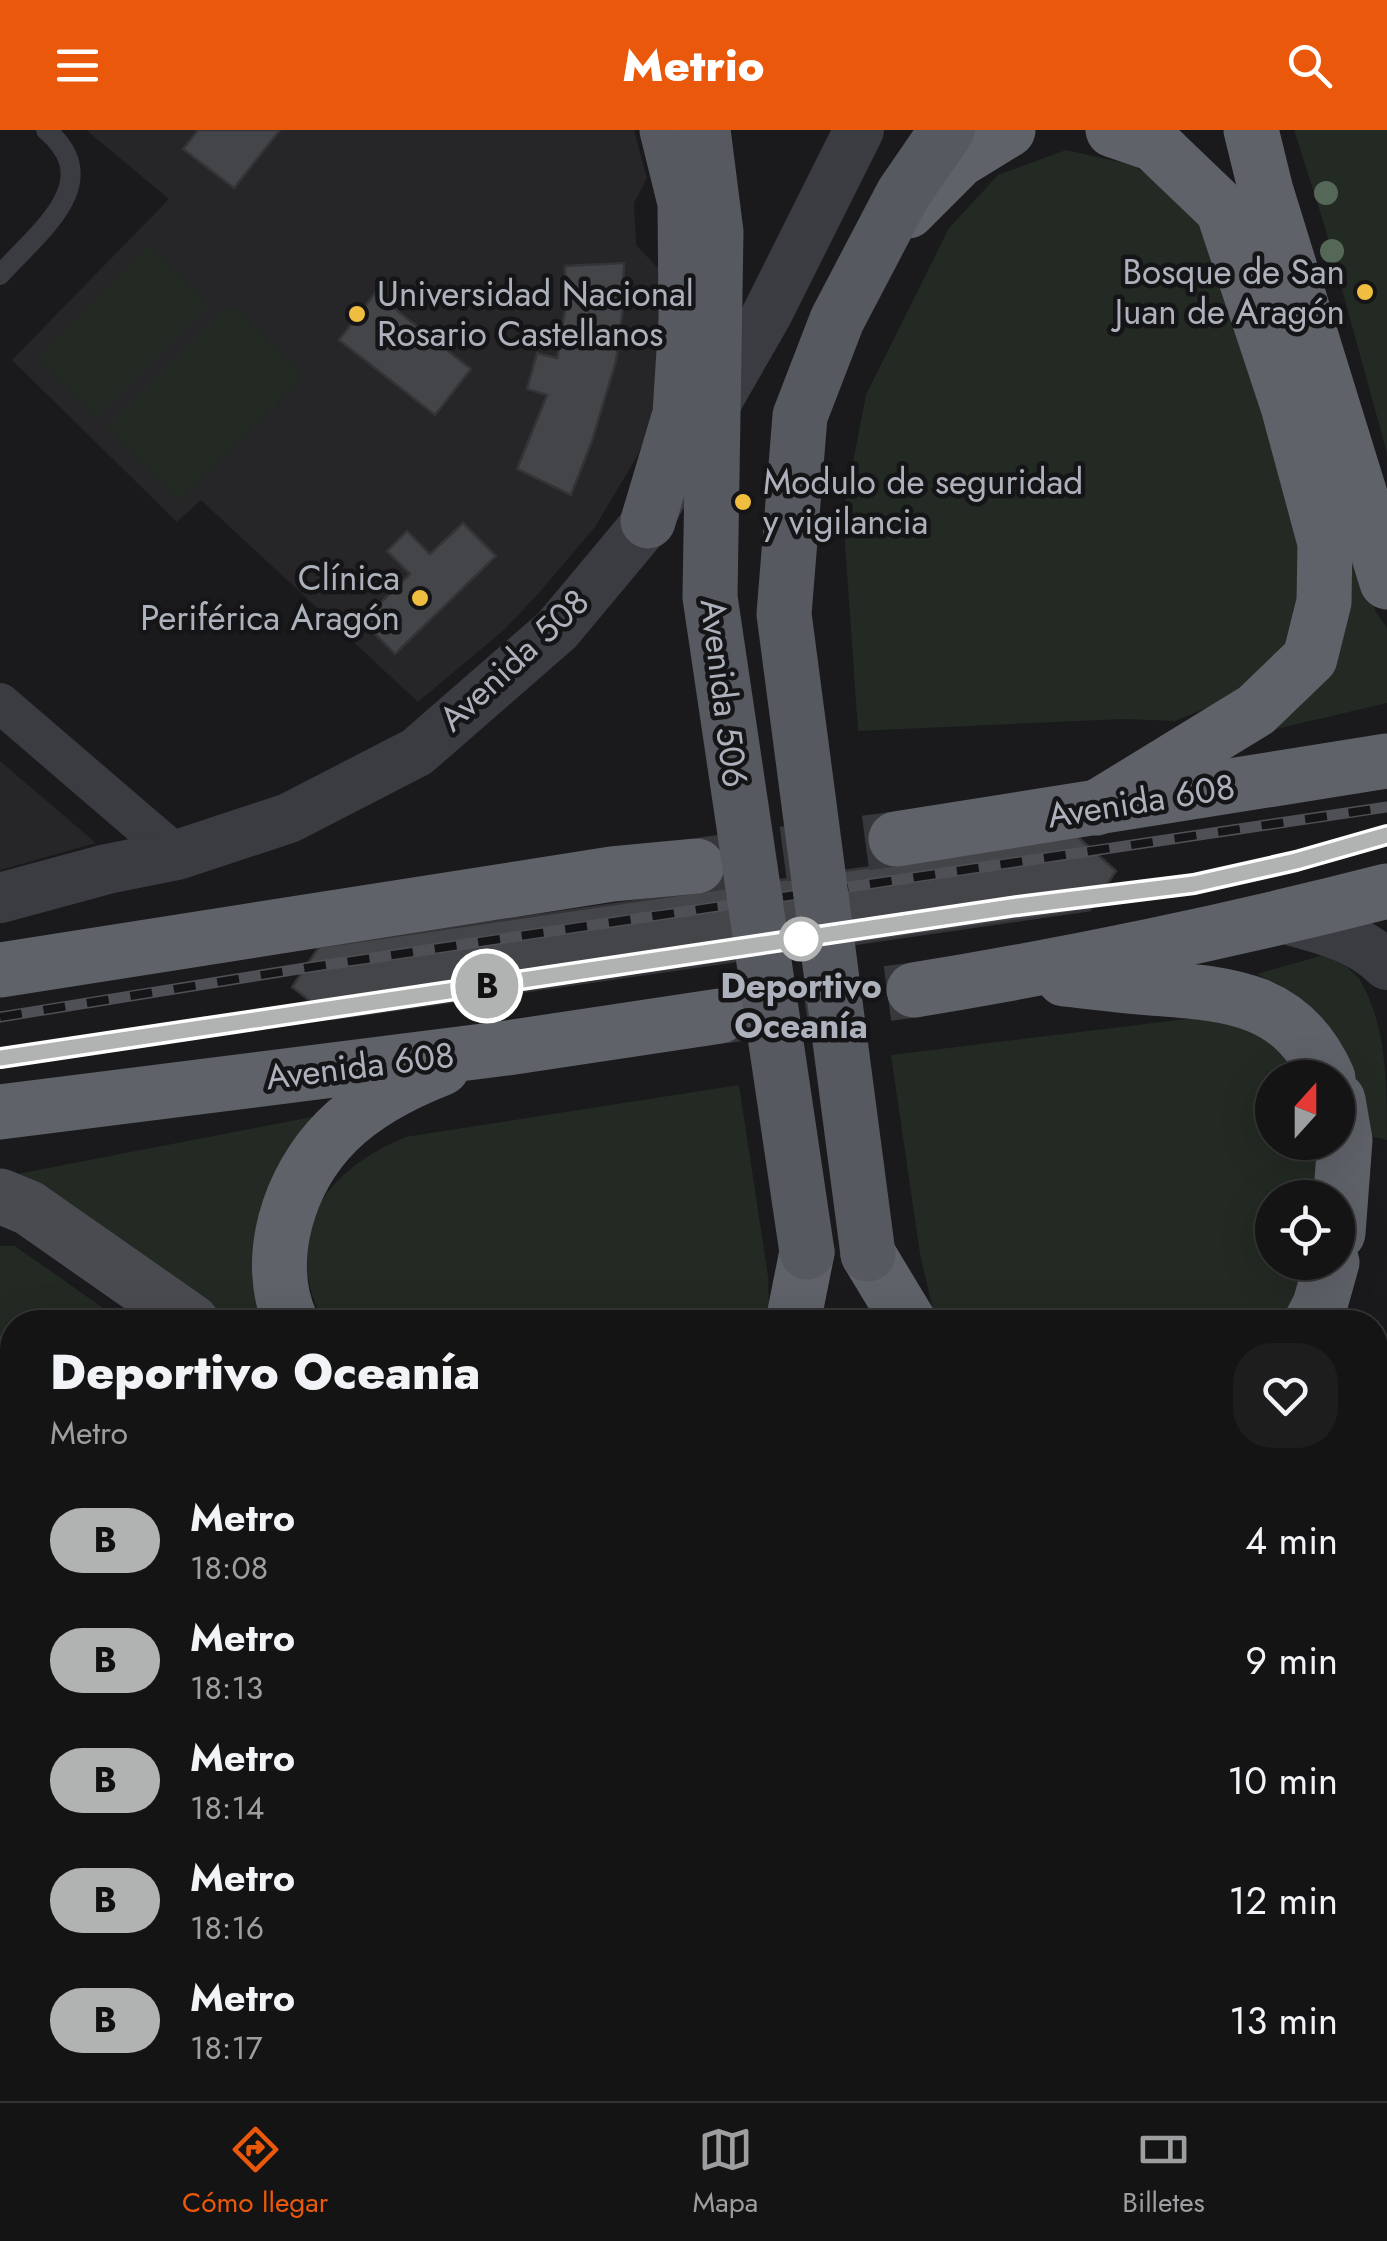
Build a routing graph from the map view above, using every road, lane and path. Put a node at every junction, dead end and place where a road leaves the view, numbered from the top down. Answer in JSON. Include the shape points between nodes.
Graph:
{"nodes":[{"id":1,"x":46,"y":130,"type":"edge"},
{"id":2,"x":666,"y":130,"type":"edge"},
{"id":3,"x":702,"y":130,"type":"edge"},
{"id":4,"x":859,"y":130,"type":"edge"},
{"id":5,"x":947,"y":130,"type":"edge"},
{"id":6,"x":1008,"y":130,"type":"edge"},
{"id":7,"x":1113,"y":130,"type":"edge"},
{"id":8,"x":1251,"y":130,"type":"edge"},
{"id":9,"x":881,"y":238,"type":"junction"},
{"id":10,"x":0,"y":275,"type":"edge"},
{"id":11,"x":648,"y":520,"type":"junction"},
{"id":12,"x":1387,"y":582,"type":"edge"},
{"id":13,"x":0,"y":703,"type":"edge"},
{"id":14,"x":1387,"y":761,"type":"edge"},
{"id":15,"x":1096,"y":808,"type":"junction"},
{"id":16,"x":896,"y":839,"type":"tunnel mouth"},
{"id":17,"x":176,"y":856,"type":"junction"},
{"id":18,"x":696,"y":866,"type":"tunnel mouth"},
{"id":19,"x":1387,"y":891,"type":"edge"},
{"id":20,"x":0,"y":898,"type":"edge"},
{"id":21,"x":1282,"y":918,"type":"junction"},
{"id":22,"x":1387,"y":966,"type":"edge"},
{"id":23,"x":0,"y":970,"type":"edge"},
{"id":24,"x":1012,"y":974,"type":"junction"},
{"id":25,"x":914,"y":990,"type":"tunnel mouth"},
{"id":26,"x":720,"y":1016,"type":"tunnel mouth"},
{"id":27,"x":507,"y":1048,"type":"junction"},
{"id":28,"x":1320,"y":1060,"type":"edge"},
{"id":29,"x":0,"y":1112,"type":"edge"},
{"id":30,"x":0,"y":1196,"type":"edge"},
{"id":31,"x":807,"y":1252,"type":"junction"},
{"id":32,"x":868,"y":1254,"type":"junction"},
{"id":33,"x":1327,"y":1280,"type":"edge"},
{"id":34,"x":175,"y":1310,"type":"edge"},
{"id":35,"x":287,"y":1310,"type":"edge"},
{"id":36,"x":795,"y":1310,"type":"edge"},
{"id":37,"x":816,"y":1310,"type":"edge"},
{"id":38,"x":878,"y":1310,"type":"edge"},
{"id":39,"x":902,"y":1310,"type":"edge"},
{"id":40,"x":1317,"y":1310,"type":"edge"}],
"edges":[{"from":1,"to":10,"type":"lane","via":[[62,143],[73,170],[64,202]]},
{"from":2,"to":11,"type":"main road","via":[[686,203],[686,319],[680,414]]},
{"from":3,"to":31,"type":"main road","name":"Avenida 506","bridge":true,"via":[[716,232],[710,597]]},
{"from":4,"to":11,"type":"street","name":"Avenida 508","via":[[767,314]]},
{"from":5,"to":9,"type":"main road","bridge":true},
{"from":6,"to":9,"type":"highway","via":[[959,160]]},
{"from":7,"to":15,"type":"highway","via":[[1154,144],[1223,210],[1325,543],[1324,602],[1310,658],[1256,710]]},
{"from":8,"to":12,"type":"highway"},
{"from":9,"to":32,"type":"main road","bridge":true,"via":[[837,320],[800,416],[784,614]]},
{"from":11,"to":17,"type":"street","name":"Avenida 508","via":[[557,630],[417,752],[289,818]]},
{"from":13,"to":17,"type":"street"},
{"from":14,"to":15,"type":"highway","name":"Avenida 608"},
{"from":15,"to":16,"type":"highway","name":"Avenida 608"},
{"from":17,"to":20,"type":"street","name":"Avenida 508"},
{"from":18,"to":23,"type":"highway"},
{"from":19,"to":21,"type":"highway"},
{"from":21,"to":22,"type":"street","via":[[1340,934]]},
{"from":21,"to":24,"type":"highway"},
{"from":24,"to":25,"type":"highway"},
{"from":24,"to":28,"type":"highway","via":[[1234,996],[1298,1032]]},
{"from":26,"to":27,"type":"highway","name":"Avenida 608"},
{"from":27,"to":29,"type":"highway","name":"Avenida 608"},
{"from":27,"to":35,"type":"highway","via":[[404,1086],[358,1113],[319,1152],[280,1243]]},
{"from":30,"to":34,"type":"main road","via":[[30,1208]]},
{"from":31,"to":36,"type":"highway"},
{"from":31,"to":37,"type":"main road","name":"Avenida 506"},
{"from":32,"to":38,"type":"main road"},
{"from":32,"to":39,"type":"highway"},
{"from":33,"to":40,"type":"highway"}]}
